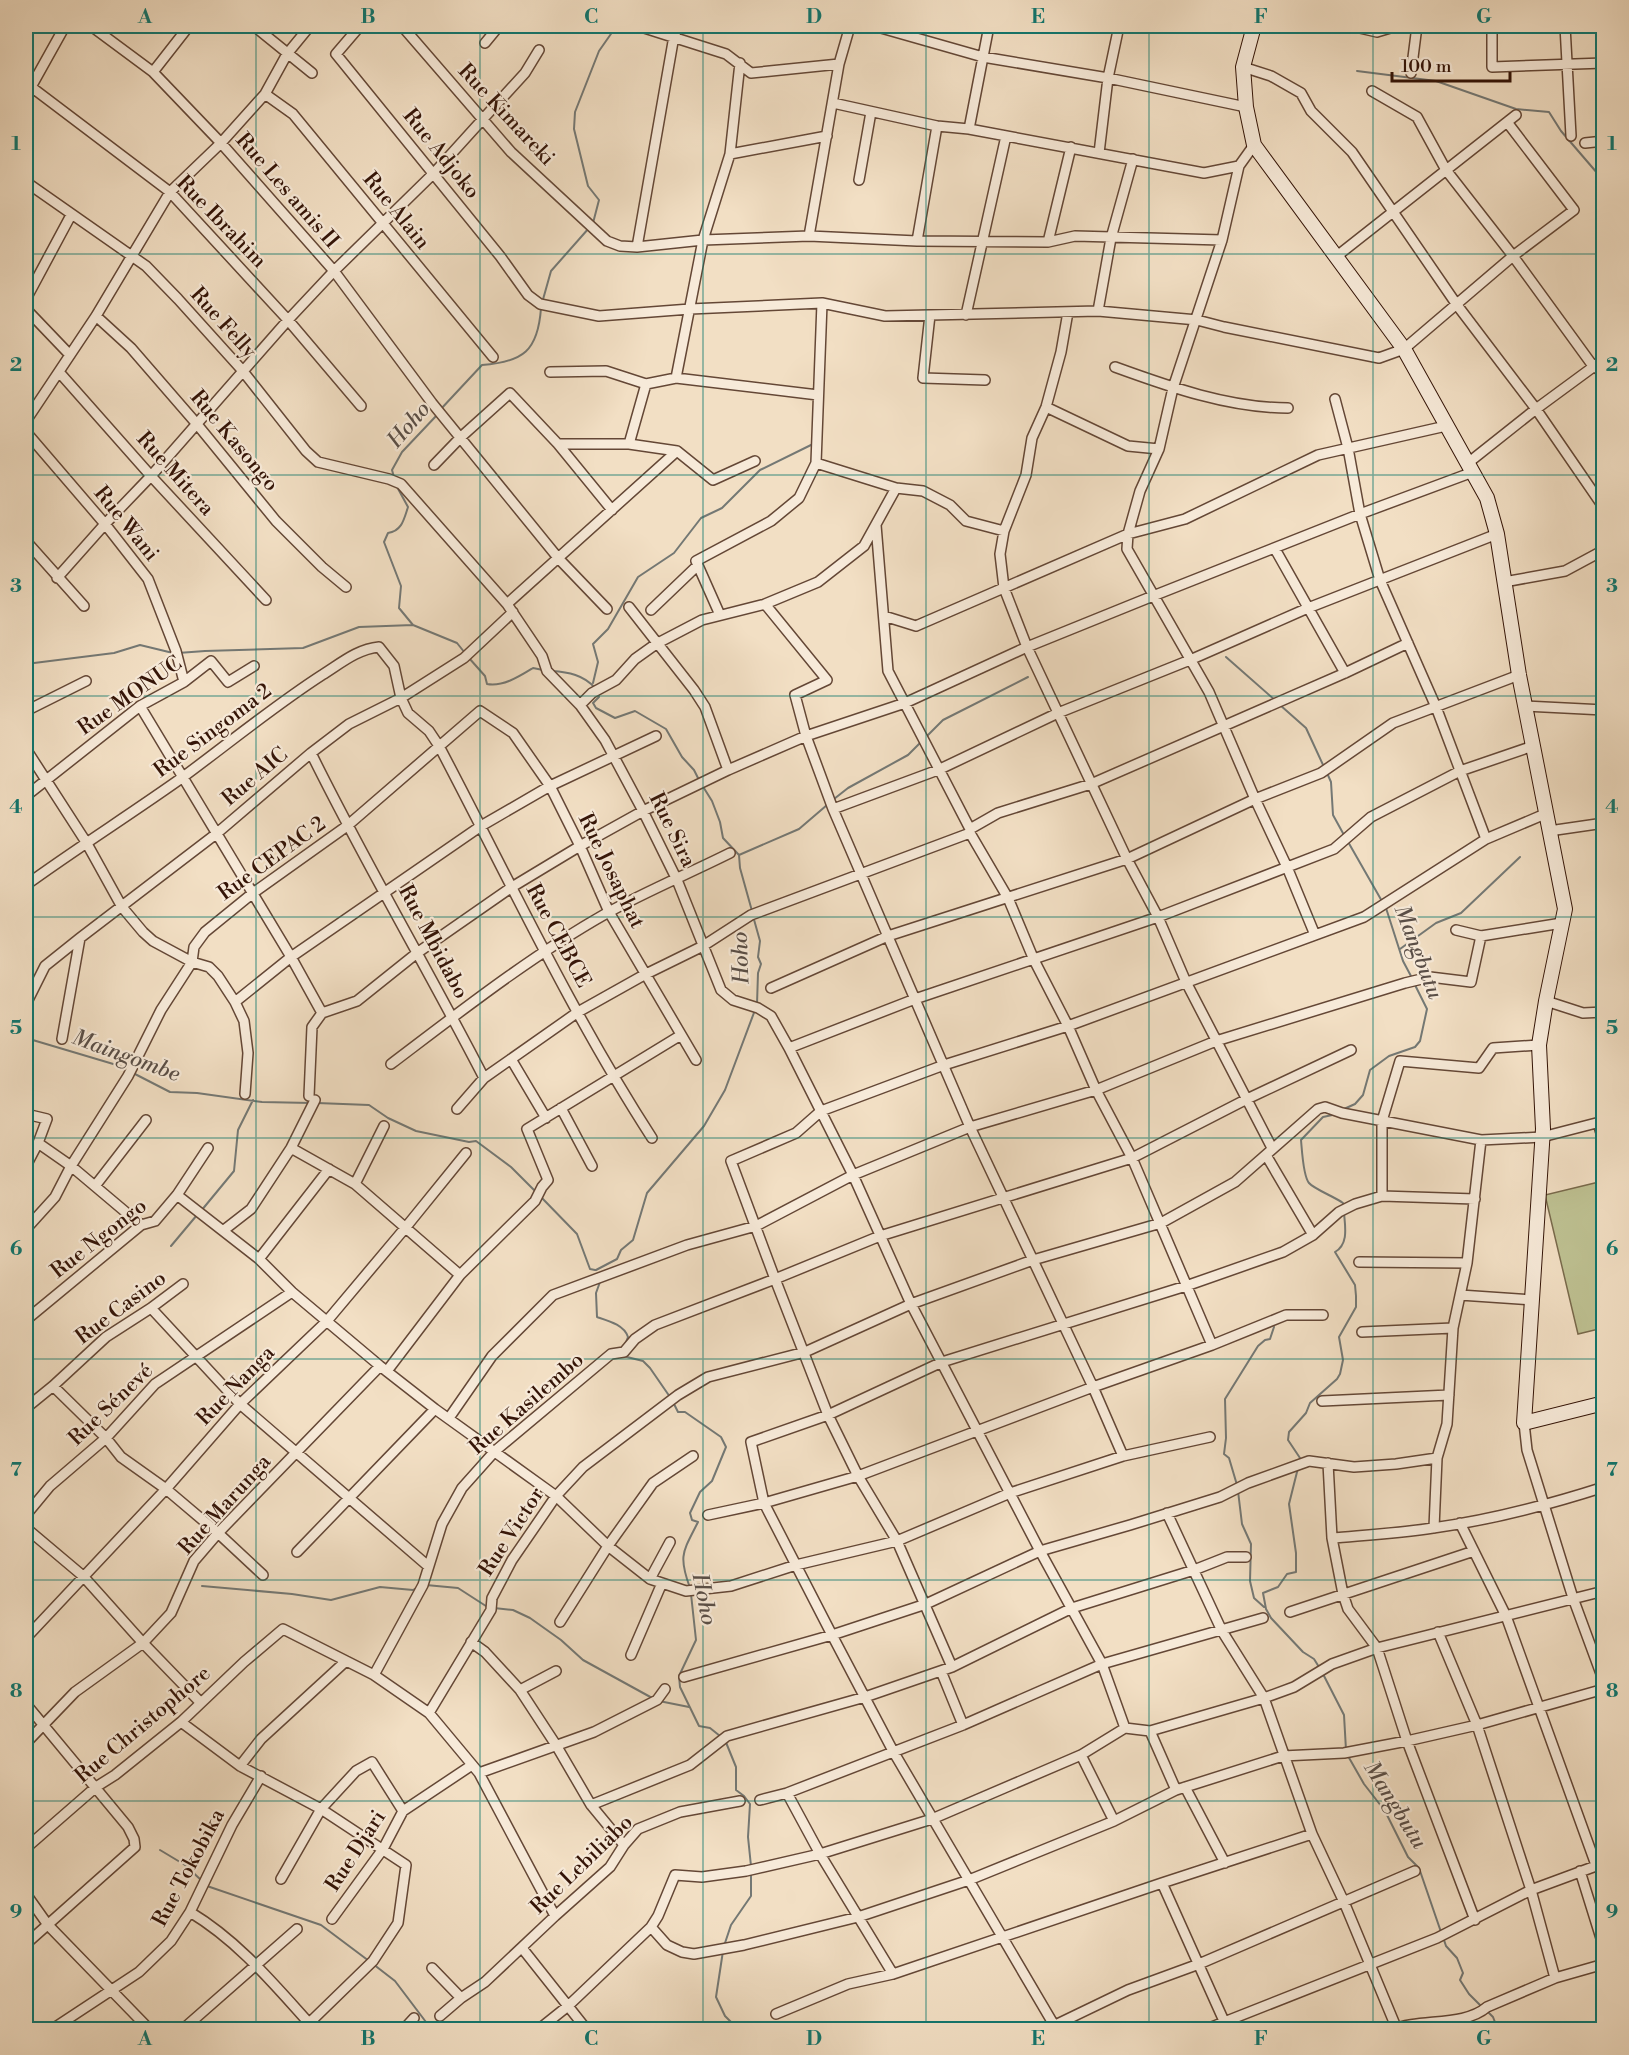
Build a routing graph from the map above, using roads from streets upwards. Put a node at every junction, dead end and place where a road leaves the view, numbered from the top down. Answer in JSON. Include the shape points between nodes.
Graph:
{"nodes":[{"id":1,"x":65,"y":26,"type":"edge"},
{"id":2,"x":91,"y":26,"type":"edge"},
{"id":3,"x":189,"y":26,"type":"edge"},
{"id":4,"x":254,"y":26,"type":"edge"},
{"id":5,"x":310,"y":26,"type":"edge"},
{"id":6,"x":359,"y":26,"type":"edge"},
{"id":7,"x":402,"y":26,"type":"edge"},
{"id":8,"x":500,"y":26,"type":"edge"},
{"id":9,"x":638,"y":26,"type":"edge"},
{"id":10,"x":679,"y":26,"type":"edge"},
{"id":11,"x":850,"y":26,"type":"edge"},
{"id":12,"x":874,"y":26,"type":"edge"},
{"id":13,"x":989,"y":26,"type":"edge"},
{"id":14,"x":1119,"y":26,"type":"edge"},
{"id":15,"x":1236,"y":26,"type":"edge"},
{"id":16,"x":1351,"y":26,"type":"edge"},
{"id":17,"x":1397,"y":26,"type":"edge"},
{"id":18,"x":1417,"y":26,"type":"edge"},
{"id":19,"x":1492,"y":26,"type":"edge"},
{"id":20,"x":1565,"y":26,"type":"edge"},
{"id":21,"x":1253,"y":27,"type":"edge"},
{"id":22,"x":674,"y":36,"type":"junction"},
{"id":23,"x":485,"y":43,"type":"dead end"},
{"id":24,"x":539,"y":50,"type":"dead end"},
{"id":25,"x":287,"y":54,"type":"junction"},
{"id":26,"x":983,"y":57,"type":"junction"},
{"id":27,"x":740,"y":63,"type":"junction"},
{"id":28,"x":1604,"y":63,"type":"edge"},
{"id":29,"x":839,"y":64,"type":"junction"},
{"id":30,"x":1568,"y":64,"type":"junction"},
{"id":31,"x":1243,"y":68,"type":"junction"},
{"id":32,"x":153,"y":72,"type":"junction"},
{"id":33,"x":312,"y":73,"type":"dead end"},
{"id":34,"x":1411,"y":73,"type":"dead end"},
{"id":35,"x":1108,"y":78,"type":"junction"},
{"id":36,"x":28,"y":85,"type":"edge"},
{"id":37,"x":1372,"y":91,"type":"dead end"},
{"id":38,"x":265,"y":94,"type":"junction"},
{"id":39,"x":26,"y":101,"type":"edge"},
{"id":40,"x":833,"y":103,"type":"junction"},
{"id":41,"x":1246,"y":107,"type":"junction"},
{"id":42,"x":871,"y":111,"type":"junction"},
{"id":43,"x":1516,"y":115,"type":"dead end"},
{"id":44,"x":482,"y":120,"type":"junction"},
{"id":45,"x":1507,"y":122,"type":"junction"},
{"id":46,"x":937,"y":126,"type":"junction"},
{"id":47,"x":969,"y":129,"type":"junction"},
{"id":48,"x":827,"y":136,"type":"junction"},
{"id":49,"x":1006,"y":136,"type":"junction"},
{"id":50,"x":1571,"y":136,"type":"dead end"},
{"id":51,"x":1604,"y":141,"type":"edge"},
{"id":52,"x":221,"y":143,"type":"junction"},
{"id":53,"x":1585,"y":143,"type":"dead end"},
{"id":54,"x":1254,"y":145,"type":"junction"},
{"id":55,"x":1071,"y":147,"type":"junction"},
{"id":56,"x":1098,"y":153,"type":"junction"},
{"id":57,"x":730,"y":154,"type":"junction"},
{"id":58,"x":1134,"y":159,"type":"junction"},
{"id":59,"x":1239,"y":166,"type":"junction"},
{"id":60,"x":1446,"y":170,"type":"junction"},
{"id":61,"x":434,"y":173,"type":"junction"},
{"id":62,"x":859,"y":180,"type":"dead end"},
{"id":63,"x":26,"y":182,"type":"edge"},
{"id":64,"x":170,"y":192,"type":"junction"},
{"id":65,"x":1393,"y":213,"type":"junction"},
{"id":66,"x":70,"y":215,"type":"junction"},
{"id":67,"x":384,"y":224,"type":"junction"},
{"id":68,"x":809,"y":236,"type":"junction"},
{"id":69,"x":1111,"y":238,"type":"junction"},
{"id":70,"x":703,"y":240,"type":"junction"},
{"id":71,"x":1222,"y":240,"type":"junction"},
{"id":72,"x":917,"y":241,"type":"junction"},
{"id":73,"x":984,"y":241,"type":"junction"},
{"id":74,"x":1048,"y":242,"type":"junction"},
{"id":75,"x":637,"y":247,"type":"junction"},
{"id":76,"x":1337,"y":256,"type":"junction"},
{"id":77,"x":1513,"y":256,"type":"junction"},
{"id":78,"x":132,"y":258,"type":"junction"},
{"id":79,"x":334,"y":271,"type":"junction"},
{"id":80,"x":26,"y":299,"type":"edge"},
{"id":81,"x":822,"y":303,"type":"junction"},
{"id":82,"x":1457,"y":305,"type":"junction"},
{"id":83,"x":26,"y":309,"type":"edge"},
{"id":84,"x":690,"y":309,"type":"junction"},
{"id":85,"x":1098,"y":311,"type":"junction"},
{"id":86,"x":1068,"y":312,"type":"junction"},
{"id":87,"x":930,"y":315,"type":"junction"},
{"id":88,"x":966,"y":315,"type":"junction"},
{"id":89,"x":96,"y":316,"type":"junction"},
{"id":90,"x":288,"y":320,"type":"junction"},
{"id":91,"x":1197,"y":320,"type":"junction"},
{"id":92,"x":1404,"y":350,"type":"junction"},
{"id":93,"x":70,"y":355,"type":"junction"},
{"id":94,"x":493,"y":357,"type":"dead end"},
{"id":95,"x":1604,"y":359,"type":"edge"},
{"id":96,"x":1593,"y":366,"type":"junction"},
{"id":97,"x":1115,"y":367,"type":"dead end"},
{"id":98,"x":242,"y":370,"type":"junction"},
{"id":99,"x":59,"y":372,"type":"junction"},
{"id":100,"x":550,"y":372,"type":"dead end"},
{"id":101,"x":1604,"y":373,"type":"edge"},
{"id":102,"x":676,"y":378,"type":"junction"},
{"id":103,"x":985,"y":380,"type":"dead end"},
{"id":104,"x":646,"y":384,"type":"junction"},
{"id":105,"x":1173,"y":388,"type":"junction"},
{"id":106,"x":818,"y":395,"type":"junction"},
{"id":107,"x":1335,"y":399,"type":"dead end"},
{"id":108,"x":361,"y":406,"type":"dead end"},
{"id":109,"x":1046,"y":407,"type":"junction"},
{"id":110,"x":1288,"y":408,"type":"dead end"},
{"id":111,"x":1536,"y":409,"type":"junction"},
{"id":112,"x":26,"y":421,"type":"edge"},
{"id":113,"x":196,"y":423,"type":"junction"},
{"id":114,"x":1446,"y":426,"type":"junction"},
{"id":115,"x":26,"y":432,"type":"edge"},
{"id":116,"x":461,"y":437,"type":"junction"},
{"id":117,"x":558,"y":444,"type":"junction"},
{"id":118,"x":629,"y":444,"type":"junction"},
{"id":119,"x":1348,"y":448,"type":"junction"},
{"id":120,"x":1159,"y":449,"type":"junction"},
{"id":121,"x":677,"y":451,"type":"junction"},
{"id":122,"x":754,"y":461,"type":"dead end"},
{"id":123,"x":816,"y":463,"type":"junction"},
{"id":124,"x":434,"y":465,"type":"dead end"},
{"id":125,"x":1471,"y":468,"type":"junction"},
{"id":126,"x":152,"y":476,"type":"junction"},
{"id":127,"x":400,"y":484,"type":"joint"},
{"id":128,"x":896,"y":488,"type":"junction"},
{"id":129,"x":1604,"y":508,"type":"edge"},
{"id":130,"x":612,"y":510,"type":"junction"},
{"id":131,"x":1360,"y":514,"type":"junction"},
{"id":132,"x":105,"y":525,"type":"junction"},
{"id":133,"x":876,"y":525,"type":"junction"},
{"id":134,"x":1004,"y":531,"type":"junction"},
{"id":135,"x":1128,"y":534,"type":"junction"},
{"id":136,"x":1497,"y":534,"type":"junction"},
{"id":137,"x":26,"y":541,"type":"edge"},
{"id":138,"x":1275,"y":549,"type":"junction"},
{"id":139,"x":1604,"y":550,"type":"edge"},
{"id":140,"x":559,"y":559,"type":"junction"},
{"id":141,"x":698,"y":565,"type":"junction"},
{"id":142,"x":57,"y":578,"type":"junction"},
{"id":143,"x":1380,"y":580,"type":"junction"},
{"id":144,"x":1504,"y":582,"type":"junction"},
{"id":145,"x":346,"y":587,"type":"dead end"},
{"id":146,"x":1004,"y":588,"type":"junction"},
{"id":147,"x":1153,"y":596,"type":"junction"},
{"id":148,"x":266,"y":600,"type":"dead end"},
{"id":149,"x":765,"y":604,"type":"junction"},
{"id":150,"x":84,"y":606,"type":"dead end"},
{"id":151,"x":629,"y":607,"type":"dead end"},
{"id":152,"x":510,"y":608,"type":"junction"},
{"id":153,"x":1308,"y":608,"type":"junction"},
{"id":154,"x":607,"y":609,"type":"dead end"},
{"id":155,"x":651,"y":610,"type":"dead end"},
{"id":156,"x":720,"y":615,"type":"junction"},
{"id":157,"x":884,"y":616,"type":"junction"},
{"id":158,"x":1408,"y":643,"type":"junction"},
{"id":159,"x":656,"y":644,"type":"junction"},
{"id":160,"x":1027,"y":647,"type":"junction"},
{"id":161,"x":1190,"y":660,"type":"junction"},
{"id":162,"x":254,"y":666,"type":"dead end"},
{"id":163,"x":1345,"y":673,"type":"junction"},
{"id":164,"x":1519,"y":675,"type":"junction"},
{"id":165,"x":86,"y":681,"type":"dead end"},
{"id":166,"x":184,"y":682,"type":"junction"},
{"id":167,"x":401,"y":699,"type":"junction"},
{"id":168,"x":905,"y":703,"type":"junction"},
{"id":169,"x":580,"y":705,"type":"junction"},
{"id":170,"x":140,"y":706,"type":"junction"},
{"id":171,"x":1525,"y":706,"type":"junction"},
{"id":172,"x":1436,"y":707,"type":"junction"},
{"id":173,"x":1604,"y":710,"type":"edge"},
{"id":174,"x":26,"y":711,"type":"edge"},
{"id":175,"x":480,"y":711,"type":"joint"},
{"id":176,"x":1058,"y":713,"type":"junction"},
{"id":177,"x":1224,"y":725,"type":"junction"},
{"id":178,"x":656,"y":736,"type":"dead end"},
{"id":179,"x":806,"y":736,"type":"junction"},
{"id":180,"x":439,"y":746,"type":"junction"},
{"id":181,"x":1533,"y":746,"type":"junction"},
{"id":182,"x":26,"y":749,"type":"edge"},
{"id":183,"x":311,"y":753,"type":"junction"},
{"id":184,"x":614,"y":755,"type":"junction"},
{"id":185,"x":728,"y":770,"type":"junction"},
{"id":186,"x":938,"y":770,"type":"junction"},
{"id":187,"x":1460,"y":771,"type":"junction"},
{"id":188,"x":182,"y":777,"type":"junction"},
{"id":189,"x":46,"y":780,"type":"junction"},
{"id":190,"x":1091,"y":784,"type":"junction"},
{"id":191,"x":550,"y":786,"type":"junction"},
{"id":192,"x":26,"y":796,"type":"edge"},
{"id":193,"x":1255,"y":799,"type":"junction"},
{"id":194,"x":833,"y":809,"type":"junction"},
{"id":195,"x":643,"y":811,"type":"junction"},
{"id":196,"x":1545,"y":814,"type":"junction"},
{"id":197,"x":1604,"y":823,"type":"edge"},
{"id":198,"x":347,"y":826,"type":"junction"},
{"id":199,"x":481,"y":826,"type":"junction"},
{"id":200,"x":970,"y":831,"type":"junction"},
{"id":201,"x":1549,"y":831,"type":"junction"},
{"id":202,"x":216,"y":834,"type":"junction"},
{"id":203,"x":1486,"y":839,"type":"junction"},
{"id":204,"x":86,"y":842,"type":"junction"},
{"id":205,"x":580,"y":846,"type":"junction"},
{"id":206,"x":730,"y":854,"type":"dead end"},
{"id":207,"x":1126,"y":859,"type":"junction"},
{"id":208,"x":1287,"y":867,"type":"junction"},
{"id":209,"x":861,"y":872,"type":"junction"},
{"id":210,"x":677,"y":880,"type":"junction"},
{"id":211,"x":26,"y":885,"type":"edge"},
{"id":212,"x":512,"y":887,"type":"junction"},
{"id":213,"x":385,"y":891,"type":"junction"},
{"id":214,"x":253,"y":893,"type":"junction"},
{"id":215,"x":1008,"y":898,"type":"junction"},
{"id":216,"x":122,"y":907,"type":"junction"},
{"id":217,"x":609,"y":912,"type":"junction"},
{"id":218,"x":1158,"y":917,"type":"junction"},
{"id":219,"x":1562,"y":923,"type":"junction"},
{"id":220,"x":1456,"y":930,"type":"dead end"},
{"id":221,"x":1315,"y":935,"type":"junction"},
{"id":222,"x":888,"y":936,"type":"junction"},
{"id":223,"x":1481,"y":936,"type":"junction"},
{"id":224,"x":80,"y":938,"type":"junction"},
{"id":225,"x":703,"y":946,"type":"junction"},
{"id":226,"x":545,"y":951,"type":"junction"},
{"id":227,"x":417,"y":953,"type":"junction"},
{"id":228,"x":291,"y":957,"type":"junction"},
{"id":229,"x":1034,"y":960,"type":"junction"},
{"id":230,"x":192,"y":962,"type":"junction"},
{"id":231,"x":644,"y":975,"type":"junction"},
{"id":232,"x":1186,"y":982,"type":"junction"},
{"id":233,"x":771,"y":988,"type":"dead end"},
{"id":234,"x":915,"y":999,"type":"junction"},
{"id":235,"x":1546,"y":1001,"type":"junction"},
{"id":236,"x":235,"y":1002,"type":"junction"},
{"id":237,"x":26,"y":1004,"type":"edge"},
{"id":238,"x":578,"y":1012,"type":"junction"},
{"id":239,"x":1604,"y":1012,"type":"edge"},
{"id":240,"x":322,"y":1013,"type":"junction"},
{"id":241,"x":453,"y":1017,"type":"junction"},
{"id":242,"x":1068,"y":1026,"type":"junction"},
{"id":243,"x":681,"y":1035,"type":"junction"},
{"id":244,"x":62,"y":1039,"type":"dead end"},
{"id":245,"x":1216,"y":1041,"type":"junction"},
{"id":246,"x":1539,"y":1045,"type":"junction"},
{"id":247,"x":789,"y":1048,"type":"junction"},
{"id":248,"x":1351,"y":1050,"type":"dead end"},
{"id":249,"x":511,"y":1059,"type":"junction"},
{"id":250,"x":696,"y":1060,"type":"dead end"},
{"id":251,"x":391,"y":1064,"type":"dead end"},
{"id":252,"x":944,"y":1065,"type":"junction"},
{"id":253,"x":484,"y":1078,"type":"junction"},
{"id":254,"x":613,"y":1078,"type":"junction"},
{"id":255,"x":1096,"y":1090,"type":"junction"},
{"id":256,"x":245,"y":1094,"type":"dead end"},
{"id":257,"x":1247,"y":1099,"type":"junction"},
{"id":258,"x":561,"y":1108,"type":"junction"},
{"id":259,"x":457,"y":1109,"type":"dead end"},
{"id":260,"x":821,"y":1111,"type":"junction"},
{"id":261,"x":26,"y":1114,"type":"edge"},
{"id":262,"x":546,"y":1118,"type":"junction"},
{"id":263,"x":146,"y":1120,"type":"dead end"},
{"id":264,"x":1382,"y":1121,"type":"junction"},
{"id":265,"x":1601,"y":1122,"type":"edge"},
{"id":266,"x":384,"y":1126,"type":"dead end"},
{"id":267,"x":970,"y":1127,"type":"junction"},
{"id":268,"x":1542,"y":1137,"type":"junction"},
{"id":269,"x":652,"y":1138,"type":"dead end"},
{"id":270,"x":1481,"y":1140,"type":"junction"},
{"id":271,"x":38,"y":1143,"type":"junction"},
{"id":272,"x":1604,"y":1143,"type":"edge"},
{"id":273,"x":208,"y":1148,"type":"dead end"},
{"id":274,"x":291,"y":1148,"type":"junction"},
{"id":275,"x":1269,"y":1152,"type":"junction"},
{"id":276,"x":466,"y":1153,"type":"dead end"},
{"id":277,"x":1132,"y":1158,"type":"junction"},
{"id":278,"x":26,"y":1166,"type":"edge"},
{"id":279,"x":71,"y":1166,"type":"junction"},
{"id":280,"x":592,"y":1166,"type":"dead end"},
{"id":281,"x":329,"y":1169,"type":"junction"},
{"id":282,"x":853,"y":1175,"type":"junction"},
{"id":283,"x":356,"y":1184,"type":"junction"},
{"id":284,"x":95,"y":1186,"type":"junction"},
{"id":285,"x":177,"y":1195,"type":"junction"},
{"id":286,"x":1382,"y":1196,"type":"junction"},
{"id":287,"x":1004,"y":1197,"type":"junction"},
{"id":288,"x":1474,"y":1199,"type":"junction"},
{"id":289,"x":1161,"y":1223,"type":"junction"},
{"id":290,"x":141,"y":1225,"type":"junction"},
{"id":291,"x":756,"y":1226,"type":"junction"},
{"id":292,"x":406,"y":1227,"type":"junction"},
{"id":293,"x":26,"y":1229,"type":"edge"},
{"id":294,"x":224,"y":1230,"type":"junction"},
{"id":295,"x":1313,"y":1235,"type":"junction"},
{"id":296,"x":880,"y":1236,"type":"junction"},
{"id":297,"x":259,"y":1259,"type":"junction"},
{"id":298,"x":1033,"y":1260,"type":"junction"},
{"id":299,"x":1359,"y":1262,"type":"dead end"},
{"id":300,"x":1467,"y":1263,"type":"junction"},
{"id":301,"x":460,"y":1275,"type":"junction"},
{"id":302,"x":775,"y":1279,"type":"junction"},
{"id":303,"x":183,"y":1284,"type":"dead end"},
{"id":304,"x":1186,"y":1286,"type":"junction"},
{"id":305,"x":292,"y":1292,"type":"junction"},
{"id":306,"x":1460,"y":1295,"type":"junction"},
{"id":307,"x":1532,"y":1300,"type":"junction"},
{"id":308,"x":911,"y":1304,"type":"junction"},
{"id":309,"x":151,"y":1308,"type":"junction"},
{"id":310,"x":1323,"y":1315,"type":"dead end"},
{"id":311,"x":26,"y":1320,"type":"edge"},
{"id":312,"x":327,"y":1321,"type":"junction"},
{"id":313,"x":1062,"y":1323,"type":"junction"},
{"id":314,"x":1453,"y":1328,"type":"junction"},
{"id":315,"x":1362,"y":1332,"type":"dead end"},
{"id":316,"x":1212,"y":1345,"type":"junction"},
{"id":317,"x":805,"y":1352,"type":"junction"},
{"id":318,"x":195,"y":1356,"type":"junction"},
{"id":319,"x":942,"y":1362,"type":"junction"},
{"id":320,"x":384,"y":1368,"type":"junction"},
{"id":321,"x":53,"y":1386,"type":"junction"},
{"id":322,"x":1093,"y":1387,"type":"junction"},
{"id":323,"x":1449,"y":1395,"type":"junction"},
{"id":324,"x":1322,"y":1401,"type":"dead end"},
{"id":325,"x":1604,"y":1403,"type":"edge"},
{"id":326,"x":240,"y":1404,"type":"junction"},
{"id":327,"x":26,"y":1408,"type":"edge"},
{"id":328,"x":435,"y":1409,"type":"junction"},
{"id":329,"x":828,"y":1415,"type":"junction"},
{"id":330,"x":449,"y":1418,"type":"junction"},
{"id":331,"x":1524,"y":1423,"type":"junction"},
{"id":332,"x":977,"y":1431,"type":"junction"},
{"id":333,"x":1210,"y":1437,"type":"dead end"},
{"id":334,"x":106,"y":1438,"type":"junction"},
{"id":335,"x":495,"y":1451,"type":"junction"},
{"id":336,"x":296,"y":1453,"type":"junction"},
{"id":337,"x":693,"y":1456,"type":"dead end"},
{"id":338,"x":1123,"y":1456,"type":"junction"},
{"id":339,"x":1437,"y":1458,"type":"junction"},
{"id":340,"x":1328,"y":1463,"type":"junction"},
{"id":341,"x":858,"y":1476,"type":"junction"},
{"id":342,"x":1604,"y":1488,"type":"edge"},
{"id":343,"x":166,"y":1489,"type":"junction"},
{"id":344,"x":1010,"y":1493,"type":"junction"},
{"id":345,"x":556,"y":1496,"type":"junction"},
{"id":346,"x":349,"y":1499,"type":"junction"},
{"id":347,"x":764,"y":1503,"type":"junction"},
{"id":348,"x":1544,"y":1506,"type":"junction"},
{"id":349,"x":1167,"y":1513,"type":"junction"},
{"id":350,"x":26,"y":1515,"type":"edge"},
{"id":351,"x":708,"y":1515,"type":"dead end"},
{"id":352,"x":1460,"y":1523,"type":"junction"},
{"id":353,"x":26,"y":1528,"type":"edge"},
{"id":354,"x":1434,"y":1528,"type":"junction"},
{"id":355,"x":218,"y":1533,"type":"junction"},
{"id":356,"x":1332,"y":1538,"type":"junction"},
{"id":357,"x":897,"y":1541,"type":"junction"},
{"id":358,"x":670,"y":1542,"type":"dead end"},
{"id":359,"x":608,"y":1546,"type":"junction"},
{"id":360,"x":1040,"y":1551,"type":"junction"},
{"id":361,"x":1474,"y":1551,"type":"junction"},
{"id":362,"x":297,"y":1552,"type":"dead end"},
{"id":363,"x":1246,"y":1557,"type":"dead end"},
{"id":364,"x":796,"y":1565,"type":"junction"},
{"id":365,"x":428,"y":1566,"type":"junction"},
{"id":366,"x":1194,"y":1570,"type":"junction"},
{"id":367,"x":263,"y":1575,"type":"dead end"},
{"id":368,"x":83,"y":1576,"type":"junction"},
{"id":369,"x":650,"y":1579,"type":"junction"},
{"id":370,"x":662,"y":1583,"type":"junction"},
{"id":371,"x":1604,"y":1591,"type":"edge"},
{"id":372,"x":1343,"y":1594,"type":"junction"},
{"id":373,"x":1573,"y":1598,"type":"junction"},
{"id":374,"x":926,"y":1604,"type":"junction"},
{"id":375,"x":1072,"y":1608,"type":"junction"},
{"id":376,"x":1290,"y":1612,"type":"dead end"},
{"id":377,"x":1506,"y":1616,"type":"junction"},
{"id":378,"x":1263,"y":1618,"type":"dead end"},
{"id":379,"x":560,"y":1622,"type":"dead end"},
{"id":380,"x":1222,"y":1631,"type":"junction"},
{"id":381,"x":1438,"y":1632,"type":"junction"},
{"id":382,"x":832,"y":1635,"type":"junction"},
{"id":383,"x":26,"y":1638,"type":"edge"},
{"id":384,"x":471,"y":1642,"type":"junction"},
{"id":385,"x":143,"y":1643,"type":"junction"},
{"id":386,"x":1377,"y":1648,"type":"junction"},
{"id":387,"x":631,"y":1654,"type":"dead end"},
{"id":388,"x":346,"y":1661,"type":"junction"},
{"id":389,"x":1102,"y":1664,"type":"junction"},
{"id":390,"x":952,"y":1667,"type":"junction"},
{"id":391,"x":556,"y":1671,"type":"dead end"},
{"id":392,"x":941,"y":1671,"type":"junction"},
{"id":393,"x":374,"y":1675,"type":"junction"},
{"id":394,"x":684,"y":1677,"type":"dead end"},
{"id":395,"x":1604,"y":1682,"type":"edge"},
{"id":396,"x":665,"y":1689,"type":"dead end"},
{"id":397,"x":1604,"y":1689,"type":"edge"},
{"id":398,"x":520,"y":1690,"type":"junction"},
{"id":399,"x":865,"y":1697,"type":"junction"},
{"id":400,"x":1264,"y":1698,"type":"junction"},
{"id":401,"x":200,"y":1702,"type":"junction"},
{"id":402,"x":26,"y":1704,"type":"edge"},
{"id":403,"x":1540,"y":1707,"type":"junction"},
{"id":404,"x":429,"y":1713,"type":"junction"},
{"id":405,"x":181,"y":1722,"type":"junction"},
{"id":406,"x":44,"y":1724,"type":"junction"},
{"id":407,"x":963,"y":1725,"type":"junction"},
{"id":408,"x":1477,"y":1725,"type":"junction"},
{"id":409,"x":1125,"y":1728,"type":"junction"},
{"id":410,"x":1150,"y":1731,"type":"junction"},
{"id":411,"x":1407,"y":1742,"type":"junction"},
{"id":412,"x":26,"y":1743,"type":"edge"},
{"id":413,"x":556,"y":1745,"type":"junction"},
{"id":414,"x":893,"y":1751,"type":"junction"},
{"id":415,"x":1081,"y":1755,"type":"junction"},
{"id":416,"x":1283,"y":1756,"type":"junction"},
{"id":417,"x":472,"y":1765,"type":"junction"},
{"id":418,"x":240,"y":1766,"type":"junction"},
{"id":419,"x":479,"y":1773,"type":"junction"},
{"id":420,"x":261,"y":1776,"type":"junction"},
{"id":421,"x":96,"y":1787,"type":"junction"},
{"id":422,"x":1180,"y":1789,"type":"junction"},
{"id":423,"x":787,"y":1793,"type":"junction"},
{"id":424,"x":760,"y":1800,"type":"dead end"},
{"id":425,"x":740,"y":1801,"type":"dead end"},
{"id":426,"x":591,"y":1805,"type":"junction"},
{"id":427,"x":321,"y":1809,"type":"junction"},
{"id":428,"x":403,"y":1811,"type":"junction"},
{"id":429,"x":932,"y":1818,"type":"junction"},
{"id":430,"x":1114,"y":1821,"type":"junction"},
{"id":431,"x":1312,"y":1834,"type":"junction"},
{"id":432,"x":624,"y":1845,"type":"junction"},
{"id":433,"x":26,"y":1848,"type":"edge"},
{"id":434,"x":383,"y":1849,"type":"junction"},
{"id":435,"x":820,"y":1854,"type":"junction"},
{"id":436,"x":1225,"y":1863,"type":"junction"},
{"id":437,"x":1600,"y":1864,"type":"edge"},
{"id":438,"x":1415,"y":1871,"type":"dead end"},
{"id":439,"x":1580,"y":1871,"type":"junction"},
{"id":440,"x":281,"y":1879,"type":"dead end"},
{"id":441,"x":969,"y":1880,"type":"junction"},
{"id":442,"x":1162,"y":1882,"type":"junction"},
{"id":443,"x":1531,"y":1890,"type":"junction"},
{"id":444,"x":26,"y":1894,"type":"edge"},
{"id":445,"x":1344,"y":1902,"type":"junction"},
{"id":446,"x":190,"y":1912,"type":"junction"},
{"id":447,"x":555,"y":1916,"type":"junction"},
{"id":448,"x":858,"y":1917,"type":"junction"},
{"id":449,"x":332,"y":1919,"type":"dead end"},
{"id":450,"x":1475,"y":1920,"type":"junction"},
{"id":451,"x":48,"y":1925,"type":"junction"},
{"id":452,"x":651,"y":1927,"type":"junction"},
{"id":453,"x":297,"y":1929,"type":"dead end"},
{"id":454,"x":1002,"y":1936,"type":"junction"},
{"id":455,"x":26,"y":1944,"type":"edge"},
{"id":456,"x":522,"y":1948,"type":"junction"},
{"id":457,"x":1604,"y":1948,"type":"edge"},
{"id":458,"x":256,"y":1964,"type":"junction"},
{"id":459,"x":1199,"y":1964,"type":"junction"},
{"id":460,"x":1370,"y":1964,"type":"junction"},
{"id":461,"x":1604,"y":1964,"type":"edge"},
{"id":462,"x":432,"y":1968,"type":"dead end"},
{"id":463,"x":893,"y":1974,"type":"junction"},
{"id":464,"x":1555,"y":1978,"type":"junction"},
{"id":465,"x":111,"y":1990,"type":"junction"},
{"id":466,"x":461,"y":1998,"type":"junction"},
{"id":467,"x":568,"y":2006,"type":"junction"},
{"id":468,"x":776,"y":2014,"type":"dead end"},
{"id":469,"x":440,"y":2016,"type":"dead end"},
{"id":470,"x":414,"y":2018,"type":"dead end"},
{"id":471,"x":306,"y":2026,"type":"edge"},
{"id":472,"x":1226,"y":2026,"type":"edge"},
{"id":473,"x":1049,"y":2027,"type":"edge"},
{"id":474,"x":1394,"y":2028,"type":"edge"},
{"id":475,"x":51,"y":2030,"type":"edge"},
{"id":476,"x":150,"y":2030,"type":"edge"},
{"id":477,"x":182,"y":2030,"type":"edge"},
{"id":478,"x":403,"y":2030,"type":"edge"},
{"id":479,"x":538,"y":2030,"type":"edge"},
{"id":480,"x":587,"y":2030,"type":"edge"},
{"id":481,"x":1204,"y":2030,"type":"edge"}],
"edges":[{"from":1,"to":36,"type":"street"},
{"from":2,"to":32,"type":"street","name":"Rue Les amis II"},
{"from":3,"to":32,"type":"street"},
{"from":4,"to":25,"type":"street"},
{"from":5,"to":25,"type":"street"},
{"from":6,"to":61,"type":"street","name":"Rue Adjoko","via":[[336,54]]},
{"from":7,"to":44,"type":"street","name":"Rue Kimareki"},
{"from":8,"to":23,"type":"street"},
{"from":9,"to":22,"type":"street"},
{"from":10,"to":22,"type":"street"},
{"from":11,"to":29,"type":"street"},
{"from":12,"to":26,"type":"street"},
{"from":13,"to":26,"type":"street"},
{"from":14,"to":35,"type":"street"},
{"from":15,"to":21,"type":"street"},
{"from":16,"to":17,"type":"street","via":[[1377,32]]},
{"from":18,"to":34,"type":"street"},
{"from":19,"to":30,"type":"street","via":[[1492,67]]},
{"from":20,"to":30,"type":"street"},
{"from":21,"to":31,"type":"street"},
{"from":22,"to":27,"type":"street","via":[[726,54]]},
{"from":22,"to":75,"type":"street"},
{"from":24,"to":44,"type":"street","via":[[525,73]]},
{"from":25,"to":33,"type":"street"},
{"from":25,"to":38,"type":"street"},
{"from":26,"to":35,"type":"street"},
{"from":26,"to":47,"type":"street"},
{"from":27,"to":29,"type":"street","via":[[751,74]]},
{"from":27,"to":57,"type":"street"},
{"from":28,"to":30,"type":"street"},
{"from":29,"to":40,"type":"street"},
{"from":30,"to":50,"type":"street"},
{"from":31,"to":41,"type":"street"},
{"from":31,"to":65,"type":"street","via":[[1271,76],[1301,93],[1311,111],[1352,152]]},
{"from":32,"to":52,"type":"street","name":"Rue Les amis II"},
{"from":35,"to":41,"type":"street"},
{"from":35,"to":56,"type":"street"},
{"from":36,"to":39,"type":"street"},
{"from":36,"to":64,"type":"street","name":"Rue Ibrahim"},
{"from":37,"to":60,"type":"street","via":[[1417,117]]},
{"from":38,"to":52,"type":"street"},
{"from":38,"to":67,"type":"street","name":"Rue Alain","via":[[294,114]]},
{"from":40,"to":42,"type":"street"},
{"from":40,"to":48,"type":"street"},
{"from":41,"to":54,"type":"street"},
{"from":42,"to":46,"type":"street"},
{"from":42,"to":62,"type":"street"},
{"from":43,"to":45,"type":"street"},
{"from":44,"to":61,"type":"street"},
{"from":44,"to":75,"type":"street","name":"Rue Kimareki","via":[[606,241]]},
{"from":45,"to":60,"type":"street"},
{"from":45,"to":77,"type":"street","via":[[1574,210]]},
{"from":46,"to":47,"type":"street"},
{"from":46,"to":72,"type":"street"},
{"from":47,"to":49,"type":"street"},
{"from":48,"to":57,"type":"street"},
{"from":48,"to":68,"type":"street"},
{"from":49,"to":55,"type":"street"},
{"from":49,"to":73,"type":"street"},
{"from":51,"to":53,"type":"street"},
{"from":52,"to":64,"type":"street"},
{"from":52,"to":79,"type":"street","name":"Rue Les amis II"},
{"from":54,"to":59,"type":"street"},
{"from":54,"to":76,"type":"street"},
{"from":55,"to":56,"type":"street"},
{"from":55,"to":74,"type":"street"},
{"from":56,"to":58,"type":"street"},
{"from":57,"to":70,"type":"street"},
{"from":58,"to":59,"type":"street","via":[[1204,173]]},
{"from":58,"to":69,"type":"street"},
{"from":59,"to":71,"type":"street"},
{"from":60,"to":65,"type":"street"},
{"from":60,"to":77,"type":"street"},
{"from":61,"to":67,"type":"street"},
{"from":61,"to":84,"type":"street","name":"Rue Adjoko","via":[[528,295],[543,305],[599,316]]},
{"from":63,"to":66,"type":"street","name":"Rue Felly"},
{"from":64,"to":78,"type":"street"},
{"from":64,"to":90,"type":"street","name":"Rue Ibrahim"},
{"from":65,"to":76,"type":"street"},
{"from":65,"to":82,"type":"street"},
{"from":66,"to":78,"type":"street","name":"Rue Felly"},
{"from":66,"to":80,"type":"street"},
{"from":67,"to":79,"type":"street"},
{"from":67,"to":94,"type":"street","name":"Rue Alain"},
{"from":68,"to":70,"type":"street","name":"Rue Kimareki"},
{"from":68,"to":72,"type":"street","name":"Rue Kimareki"},
{"from":69,"to":71,"type":"street","name":"Rue Kimareki"},
{"from":69,"to":74,"type":"street","name":"Rue Kimareki","via":[[1075,236]]},
{"from":69,"to":85,"type":"street"},
{"from":70,"to":75,"type":"street","name":"Rue Kimareki"},
{"from":70,"to":84,"type":"street"},
{"from":71,"to":91,"type":"street"},
{"from":72,"to":73,"type":"street","name":"Rue Kimareki"},
{"from":73,"to":74,"type":"street","name":"Rue Kimareki"},
{"from":73,"to":88,"type":"street"},
{"from":76,"to":92,"type":"street"},
{"from":77,"to":82,"type":"street"},
{"from":77,"to":96,"type":"street"},
{"from":78,"to":89,"type":"street"},
{"from":78,"to":98,"type":"street","name":"Rue Felly","via":[[146,266]]},
{"from":79,"to":90,"type":"street"},
{"from":79,"to":116,"type":"street","name":"Rue Les amis II"},
{"from":81,"to":84,"type":"street"},
{"from":81,"to":87,"type":"street","via":[[885,316]]},
{"from":81,"to":106,"type":"street"},
{"from":82,"to":92,"type":"street"},
{"from":82,"to":111,"type":"street"},
{"from":83,"to":93,"type":"street"},
{"from":84,"to":102,"type":"street"},
{"from":85,"to":86,"type":"street"},
{"from":85,"to":91,"type":"street"},
{"from":86,"to":88,"type":"street"},
{"from":86,"to":109,"type":"street"},
{"from":87,"to":88,"type":"street"},
{"from":87,"to":103,"type":"street","via":[[922,378]]},
{"from":89,"to":93,"type":"street"},
{"from":89,"to":113,"type":"street","name":"Rue Kasongo","via":[[131,348]]},
{"from":90,"to":98,"type":"street"},
{"from":90,"to":108,"type":"street","name":"Rue Ibrahim"},
{"from":91,"to":92,"type":"street","via":[[1379,358]]},
{"from":91,"to":105,"type":"street"},
{"from":92,"to":114,"type":"street"},
{"from":93,"to":99,"type":"street"},
{"from":95,"to":96,"type":"street"},
{"from":96,"to":101,"type":"street"},
{"from":96,"to":111,"type":"street"},
{"from":97,"to":105,"type":"street"},
{"from":98,"to":113,"type":"street"},
{"from":98,"to":127,"type":"street","name":"Rue Felly","via":[[318,462]]},
{"from":99,"to":112,"type":"street"},
{"from":99,"to":126,"type":"street","name":"Rue Mitera"},
{"from":100,"to":104,"type":"street","via":[[606,371]]},
{"from":102,"to":104,"type":"street"},
{"from":102,"to":106,"type":"street"},
{"from":104,"to":118,"type":"street"},
{"from":105,"to":110,"type":"street","via":[[1262,408]]},
{"from":105,"to":120,"type":"street"},
{"from":106,"to":123,"type":"street"},
{"from":107,"to":119,"type":"street"},
{"from":109,"to":120,"type":"street","via":[[1128,446]]},
{"from":109,"to":134,"type":"street","via":[[1032,438],[1026,475]]},
{"from":111,"to":125,"type":"street"},
{"from":111,"to":129,"type":"street"},
{"from":113,"to":126,"type":"street"},
{"from":113,"to":145,"type":"street","name":"Rue Kasongo","via":[[276,521]]},
{"from":114,"to":119,"type":"street"},
{"from":114,"to":125,"type":"street"},
{"from":115,"to":132,"type":"street","name":"Rue Wani"},
{"from":116,"to":117,"type":"street","via":[[510,393]]},
{"from":116,"to":124,"type":"street"},
{"from":116,"to":140,"type":"street","name":"Rue Les amis II"},
{"from":117,"to":118,"type":"street"},
{"from":117,"to":130,"type":"street"},
{"from":118,"to":121,"type":"street"},
{"from":119,"to":131,"type":"street"},
{"from":119,"to":135,"type":"street","via":[[1318,455],[1185,519]]},
{"from":120,"to":135,"type":"street","via":[[1140,491]]},
{"from":121,"to":122,"type":"street","via":[[713,480]]},
{"from":121,"to":130,"type":"street","name":"Rue AIC"},
{"from":123,"to":128,"type":"street"},
{"from":123,"to":141,"type":"street","via":[[799,498],[771,521],[696,561]]},
{"from":125,"to":131,"type":"street"},
{"from":125,"to":136,"type":"street","via":[[1487,498]]},
{"from":126,"to":132,"type":"street"},
{"from":126,"to":148,"type":"street","name":"Rue Mitera"},
{"from":127,"to":152,"type":"street","name":"Rue Sira"},
{"from":128,"to":133,"type":"street"},
{"from":128,"to":134,"type":"street","via":[[923,491],[950,505],[966,521]]},
{"from":130,"to":140,"type":"street","name":"Rue AIC"},
{"from":131,"to":138,"type":"street"},
{"from":131,"to":143,"type":"street"},
{"from":132,"to":142,"type":"street"},
{"from":132,"to":166,"type":"street","name":"Rue Wani","via":[[148,579]]},
{"from":133,"to":149,"type":"street","via":[[864,546],[818,582]]},
{"from":133,"to":157,"type":"street"},
{"from":134,"to":146,"type":"street","via":[[1000,554]]},
{"from":135,"to":146,"type":"street"},
{"from":135,"to":147,"type":"street","via":[[1127,549]]},
{"from":136,"to":143,"type":"street"},
{"from":136,"to":144,"type":"street"},
{"from":137,"to":142,"type":"street"},
{"from":138,"to":147,"type":"street"},
{"from":138,"to":153,"type":"street"},
{"from":139,"to":144,"type":"street","via":[[1565,571]]},
{"from":140,"to":152,"type":"street","name":"Rue AIC"},
{"from":140,"to":154,"type":"street","name":"Rue Les amis II"},
{"from":141,"to":155,"type":"street"},
{"from":141,"to":156,"type":"street"},
{"from":142,"to":150,"type":"street"},
{"from":143,"to":153,"type":"street"},
{"from":143,"to":158,"type":"street"},
{"from":144,"to":164,"type":"street"},
{"from":146,"to":157,"type":"street","via":[[916,626]]},
{"from":146,"to":160,"type":"street"},
{"from":147,"to":160,"type":"street"},
{"from":147,"to":161,"type":"street"},
{"from":149,"to":156,"type":"street"},
{"from":149,"to":179,"type":"street","via":[[827,680],[795,695]]},
{"from":151,"to":159,"type":"street"},
{"from":152,"to":167,"type":"street","name":"Rue AIC","via":[[467,656]]},
{"from":152,"to":169,"type":"street","name":"Rue Sira","via":[[542,656],[546,669]]},
{"from":153,"to":161,"type":"street"},
{"from":153,"to":163,"type":"street"},
{"from":156,"to":159,"type":"street"},
{"from":157,"to":168,"type":"street","via":[[888,671]]},
{"from":158,"to":163,"type":"street"},
{"from":158,"to":172,"type":"street"},
{"from":159,"to":169,"type":"street","via":[[616,680],[592,693]]},
{"from":159,"to":185,"type":"street","via":[[705,707]]},
{"from":160,"to":168,"type":"street"},
{"from":160,"to":176,"type":"street"},
{"from":161,"to":176,"type":"street"},
{"from":161,"to":177,"type":"street"},
{"from":162,"to":166,"type":"street","name":"Rue MONUC","via":[[228,682],[212,661]]},
{"from":163,"to":177,"type":"street"},
{"from":164,"to":171,"type":"street"},
{"from":164,"to":172,"type":"street"},
{"from":165,"to":174,"type":"street"},
{"from":166,"to":170,"type":"street","name":"Rue MONUC"},
{"from":167,"to":180,"type":"street","name":"Rue CEBCE","via":[[408,713]]},
{"from":167,"to":183,"type":"street","name":"Rue AIC","via":[[349,724]]},
{"from":167,"to":188,"type":"street","name":"Rue Singoma 2","via":[[394,666],[379,647],[367,648],[289,696]]},
{"from":168,"to":179,"type":"street"},
{"from":168,"to":186,"type":"street"},
{"from":169,"to":184,"type":"street","name":"Rue Sira"},
{"from":170,"to":188,"type":"street"},
{"from":170,"to":189,"type":"street","name":"Rue MONUC"},
{"from":171,"to":173,"type":"street"},
{"from":171,"to":181,"type":"street"},
{"from":172,"to":187,"type":"street"},
{"from":172,"to":193,"type":"street","via":[[1393,723],[1321,773]]},
{"from":175,"to":180,"type":"street","name":"Rue CEPAC 2"},
{"from":175,"to":191,"type":"street","name":"Rue Josaphat","via":[[513,733]]},
{"from":176,"to":186,"type":"street"},
{"from":176,"to":190,"type":"street"},
{"from":177,"to":190,"type":"street"},
{"from":177,"to":193,"type":"street"},
{"from":178,"to":184,"type":"street"},
{"from":179,"to":185,"type":"street"},
{"from":179,"to":194,"type":"street"},
{"from":180,"to":198,"type":"street","name":"Rue CEPAC 2"},
{"from":180,"to":199,"type":"street","name":"Rue CEBCE"},
{"from":181,"to":187,"type":"street"},
{"from":181,"to":196,"type":"street"},
{"from":182,"to":189,"type":"street"},
{"from":183,"to":198,"type":"street","name":"Rue Mbidabo"},
{"from":183,"to":202,"type":"street","name":"Rue AIC"},
{"from":184,"to":191,"type":"street"},
{"from":184,"to":195,"type":"street","name":"Rue Sira"},
{"from":185,"to":195,"type":"street"},
{"from":186,"to":194,"type":"street"},
{"from":186,"to":200,"type":"street"},
{"from":187,"to":203,"type":"street"},
{"from":187,"to":208,"type":"street","via":[[1371,817],[1334,849]]},
{"from":188,"to":202,"type":"street"},
{"from":188,"to":204,"type":"street","name":"Rue Singoma 2"},
{"from":189,"to":192,"type":"street","name":"Rue MONUC"},
{"from":189,"to":204,"type":"street"},
{"from":190,"to":200,"type":"street","via":[[998,813]]},
{"from":190,"to":207,"type":"street"},
{"from":191,"to":199,"type":"street"},
{"from":191,"to":205,"type":"street","name":"Rue Josaphat"},
{"from":193,"to":207,"type":"street"},
{"from":193,"to":208,"type":"street"},
{"from":194,"to":209,"type":"street"},
{"from":195,"to":205,"type":"street"},
{"from":195,"to":210,"type":"street","name":"Rue Sira"},
{"from":196,"to":201,"type":"street"},
{"from":196,"to":203,"type":"street"},
{"from":197,"to":201,"type":"street"},
{"from":198,"to":213,"type":"street","name":"Rue Mbidabo"},
{"from":198,"to":214,"type":"street","name":"Rue CEPAC 2"},
{"from":199,"to":212,"type":"street","name":"Rue CEBCE"},
{"from":199,"to":213,"type":"street"},
{"from":200,"to":209,"type":"street"},
{"from":200,"to":215,"type":"street"},
{"from":201,"to":219,"type":"street","via":[[1565,909]]},
{"from":202,"to":214,"type":"street"},
{"from":202,"to":216,"type":"street","name":"Rue AIC"},
{"from":203,"to":221,"type":"street","via":[[1364,917]]},
{"from":204,"to":211,"type":"street","name":"Rue Singoma 2"},
{"from":204,"to":216,"type":"street"},
{"from":205,"to":212,"type":"street"},
{"from":205,"to":217,"type":"street","name":"Rue Josaphat"},
{"from":206,"to":210,"type":"street"},
{"from":207,"to":215,"type":"street"},
{"from":207,"to":218,"type":"street"},
{"from":208,"to":218,"type":"street"},
{"from":208,"to":221,"type":"street"},
{"from":209,"to":222,"type":"street"},
{"from":209,"to":225,"type":"street","via":[[753,914]]},
{"from":210,"to":217,"type":"street"},
{"from":210,"to":225,"type":"street","name":"Rue Sira"},
{"from":212,"to":226,"type":"street","name":"Rue CEBCE"},
{"from":212,"to":227,"type":"street"},
{"from":213,"to":227,"type":"street","name":"Rue Mbidabo"},
{"from":213,"to":228,"type":"street"},
{"from":214,"to":228,"type":"street"},
{"from":214,"to":230,"type":"street","name":"Rue CEPAC 2","via":[[205,932],[194,947]]},
{"from":215,"to":222,"type":"street"},
{"from":215,"to":229,"type":"street"},
{"from":216,"to":224,"type":"street","name":"Rue AIC"},
{"from":216,"to":230,"type":"street","via":[[153,941]]},
{"from":217,"to":226,"type":"street"},
{"from":217,"to":231,"type":"street","name":"Rue Josaphat"},
{"from":218,"to":229,"type":"street"},
{"from":218,"to":232,"type":"street"},
{"from":219,"to":223,"type":"street"},
{"from":219,"to":235,"type":"street"},
{"from":220,"to":223,"type":"street"},
{"from":221,"to":232,"type":"street"},
{"from":222,"to":233,"type":"street"},
{"from":222,"to":234,"type":"street"},
{"from":223,"to":245,"type":"street","via":[[1471,982],[1430,977],[1405,982]]},
{"from":224,"to":237,"type":"street","name":"Rue AIC","via":[[45,966]]},
{"from":224,"to":244,"type":"street"},
{"from":225,"to":231,"type":"street"},
{"from":225,"to":247,"type":"street","name":"Rue Sira","via":[[721,990],[733,1000],[771,1016]]},
{"from":226,"to":238,"type":"street","name":"Rue CEBCE"},
{"from":226,"to":241,"type":"street"},
{"from":227,"to":240,"type":"street","via":[[357,1001]]},
{"from":227,"to":241,"type":"street","name":"Rue Mbidabo"},
{"from":228,"to":236,"type":"street"},
{"from":228,"to":240,"type":"street"},
{"from":229,"to":234,"type":"street"},
{"from":229,"to":242,"type":"street"},
{"from":230,"to":236,"type":"street","via":[[209,967]]},
{"from":230,"to":279,"type":"street","name":"Rue CEPAC 2","via":[[160,1010],[129,1072]]},
{"from":231,"to":238,"type":"street"},
{"from":231,"to":243,"type":"street","name":"Rue Josaphat"},
{"from":232,"to":242,"type":"street"},
{"from":232,"to":245,"type":"street"},
{"from":234,"to":247,"type":"street"},
{"from":234,"to":252,"type":"street"},
{"from":235,"to":239,"type":"street","via":[[1583,1013]]},
{"from":235,"to":246,"type":"street"},
{"from":236,"to":256,"type":"street","via":[[244,1022],[248,1053]]},
{"from":238,"to":249,"type":"street"},
{"from":238,"to":254,"type":"street","name":"Rue CEBCE"},
{"from":240,"to":274,"type":"street","via":[[312,1027],[313,1101]]},
{"from":241,"to":251,"type":"street"},
{"from":241,"to":253,"type":"street","name":"Rue Mbidabo"},
{"from":242,"to":252,"type":"street"},
{"from":242,"to":255,"type":"street"},
{"from":243,"to":250,"type":"street","name":"Rue Josaphat"},
{"from":243,"to":254,"type":"street"},
{"from":245,"to":255,"type":"street"},
{"from":245,"to":257,"type":"street"},
{"from":246,"to":264,"type":"street","via":[[1493,1048],[1479,1068],[1400,1061]]},
{"from":246,"to":268,"type":"street"},
{"from":247,"to":260,"type":"street"},
{"from":248,"to":257,"type":"street"},
{"from":249,"to":253,"type":"street"},
{"from":249,"to":262,"type":"street"},
{"from":252,"to":260,"type":"street"},
{"from":252,"to":267,"type":"street"},
{"from":253,"to":259,"type":"street"},
{"from":254,"to":258,"type":"street"},
{"from":254,"to":269,"type":"street","name":"Rue CEBCE"},
{"from":255,"to":267,"type":"street"},
{"from":255,"to":277,"type":"street"},
{"from":257,"to":275,"type":"street"},
{"from":257,"to":277,"type":"street"},
{"from":258,"to":262,"type":"street"},
{"from":258,"to":280,"type":"street"},
{"from":260,"to":282,"type":"street"},
{"from":260,"to":291,"type":"street","via":[[796,1133],[731,1161]]},
{"from":261,"to":271,"type":"street","via":[[47,1119]]},
{"from":262,"to":301,"type":"street","name":"Rue Marunga","via":[[527,1129],[548,1180],[535,1201]]},
{"from":263,"to":284,"type":"street","name":"Rue Ngongo"},
{"from":264,"to":270,"type":"street"},
{"from":264,"to":275,"type":"street","name":"Rue Victor","via":[[1325,1107]]},
{"from":264,"to":286,"type":"street"},
{"from":265,"to":268,"type":"street"},
{"from":265,"to":272,"type":"street"},
{"from":266,"to":283,"type":"street"},
{"from":267,"to":282,"type":"street"},
{"from":267,"to":287,"type":"street"},
{"from":268,"to":270,"type":"street"},
{"from":268,"to":307,"type":"street"},
{"from":270,"to":288,"type":"street"},
{"from":271,"to":278,"type":"street"},
{"from":271,"to":279,"type":"street"},
{"from":273,"to":285,"type":"street","name":"Rue Ngongo"},
{"from":274,"to":281,"type":"street"},
{"from":274,"to":294,"type":"street","via":[[251,1209]]},
{"from":275,"to":289,"type":"street","name":"Rue Victor","via":[[1235,1182]]},
{"from":275,"to":295,"type":"street"},
{"from":276,"to":292,"type":"street","name":"Rue Nanga"},
{"from":277,"to":287,"type":"street"},
{"from":277,"to":289,"type":"street"},
{"from":279,"to":284,"type":"street"},
{"from":279,"to":293,"type":"street","name":"Rue CEPAC 2","via":[[55,1197]]},
{"from":281,"to":283,"type":"street"},
{"from":281,"to":297,"type":"street"},
{"from":282,"to":291,"type":"street"},
{"from":282,"to":296,"type":"street"},
{"from":283,"to":292,"type":"street"},
{"from":284,"to":290,"type":"street"},
{"from":285,"to":290,"type":"street","name":"Rue Ngongo","via":[[155,1221]]},
{"from":285,"to":294,"type":"street"},
{"from":286,"to":288,"type":"street"},
{"from":286,"to":295,"type":"street","via":[[1342,1211]]},
{"from":287,"to":296,"type":"street"},
{"from":287,"to":298,"type":"street"},
{"from":288,"to":300,"type":"street"},
{"from":289,"to":298,"type":"street","name":"Rue Victor"},
{"from":289,"to":304,"type":"street"},
{"from":290,"to":311,"type":"street","name":"Rue Ngongo"},
{"from":291,"to":302,"type":"street"},
{"from":291,"to":330,"type":"street","via":[[687,1245],[553,1295],[492,1356]]},
{"from":292,"to":301,"type":"street"},
{"from":292,"to":312,"type":"street","name":"Rue Nanga"},
{"from":294,"to":297,"type":"street"},
{"from":295,"to":304,"type":"street","via":[[1283,1252]]},
{"from":296,"to":302,"type":"street"},
{"from":296,"to":308,"type":"street"},
{"from":297,"to":305,"type":"street"},
{"from":298,"to":308,"type":"street","name":"Rue Victor"},
{"from":298,"to":313,"type":"street"},
{"from":299,"to":300,"type":"street"},
{"from":300,"to":306,"type":"street"},
{"from":301,"to":320,"type":"street","name":"Rue Marunga"},
{"from":302,"to":317,"type":"street"},
{"from":302,"to":335,"type":"street","name":"Rue Kasilembo","via":[[654,1325],[624,1352],[611,1354]]},
{"from":303,"to":309,"type":"street","name":"Rue Casino"},
{"from":304,"to":313,"type":"street"},
{"from":304,"to":316,"type":"street"},
{"from":305,"to":312,"type":"street"},
{"from":305,"to":318,"type":"street","name":"Rue Sénevé"},
{"from":306,"to":307,"type":"street"},
{"from":306,"to":314,"type":"street"},
{"from":307,"to":331,"type":"street"},
{"from":308,"to":317,"type":"street","name":"Rue Victor"},
{"from":308,"to":319,"type":"street"},
{"from":309,"to":318,"type":"street"},
{"from":309,"to":321,"type":"street","name":"Rue Casino","via":[[106,1337]]},
{"from":310,"to":316,"type":"street","via":[[1286,1315]]},
{"from":312,"to":320,"type":"street"},
{"from":312,"to":326,"type":"street","name":"Rue Nanga"},
{"from":313,"to":319,"type":"street"},
{"from":313,"to":322,"type":"street"},
{"from":314,"to":315,"type":"street"},
{"from":314,"to":323,"type":"street"},
{"from":316,"to":322,"type":"street"},
{"from":317,"to":329,"type":"street"},
{"from":317,"to":345,"type":"street","name":"Rue Victor","via":[[708,1377],[583,1467]]},
{"from":318,"to":326,"type":"street"},
{"from":318,"to":334,"type":"street","name":"Rue Sénevé","via":[[155,1384]]},
{"from":319,"to":329,"type":"street"},
{"from":319,"to":332,"type":"street"},
{"from":320,"to":328,"type":"street"},
{"from":320,"to":336,"type":"street","name":"Rue Marunga"},
{"from":321,"to":327,"type":"street","name":"Rue Casino"},
{"from":321,"to":334,"type":"street"},
{"from":322,"to":332,"type":"street"},
{"from":322,"to":338,"type":"street"},
{"from":323,"to":324,"type":"street"},
{"from":323,"to":339,"type":"street","via":[[1447,1424]]},
{"from":325,"to":331,"type":"street"},
{"from":326,"to":336,"type":"street"},
{"from":326,"to":343,"type":"street","name":"Rue Nanga"},
{"from":328,"to":330,"type":"street"},
{"from":328,"to":346,"type":"street"},
{"from":329,"to":341,"type":"street"},
{"from":329,"to":347,"type":"street","via":[[751,1442]]},
{"from":330,"to":335,"type":"street"},
{"from":331,"to":348,"type":"street","via":[[1527,1450]]},
{"from":332,"to":341,"type":"street"},
{"from":332,"to":344,"type":"street"},
{"from":333,"to":338,"type":"street"},
{"from":334,"to":343,"type":"street","via":[[121,1457]]},
{"from":334,"to":350,"type":"street","name":"Rue Sénevé","via":[[50,1486]]},
{"from":335,"to":345,"type":"street"},
{"from":335,"to":365,"type":"street","name":"Rue Kasilembo","via":[[462,1488],[442,1524]]},
{"from":336,"to":346,"type":"street"},
{"from":336,"to":355,"type":"street","name":"Rue Marunga"},
{"from":337,"to":359,"type":"street","via":[[653,1483]]},
{"from":338,"to":344,"type":"street"},
{"from":339,"to":340,"type":"street","via":[[1354,1467]]},
{"from":339,"to":354,"type":"street"},
{"from":340,"to":349,"type":"street","via":[[1309,1461],[1220,1497]]},
{"from":340,"to":356,"type":"street"},
{"from":341,"to":347,"type":"street"},
{"from":341,"to":357,"type":"street"},
{"from":342,"to":348,"type":"street"},
{"from":343,"to":355,"type":"street"},
{"from":343,"to":368,"type":"street","name":"Rue Nanga"},
{"from":344,"to":357,"type":"street"},
{"from":344,"to":360,"type":"street"},
{"from":345,"to":359,"type":"street"},
{"from":345,"to":384,"type":"street","name":"Rue Victor","via":[[512,1560],[492,1598],[491,1610]]},
{"from":346,"to":362,"type":"street"},
{"from":346,"to":365,"type":"street"},
{"from":347,"to":351,"type":"street"},
{"from":347,"to":364,"type":"street"},
{"from":348,"to":352,"type":"street"},
{"from":348,"to":373,"type":"street"},
{"from":349,"to":360,"type":"street"},
{"from":349,"to":366,"type":"street"},
{"from":352,"to":354,"type":"street"},
{"from":352,"to":361,"type":"street"},
{"from":353,"to":368,"type":"street"},
{"from":354,"to":356,"type":"street"},
{"from":355,"to":367,"type":"street"},
{"from":355,"to":385,"type":"street","name":"Rue Marunga","via":[[194,1561],[171,1613]]},
{"from":356,"to":372,"type":"street"},
{"from":357,"to":364,"type":"street"},
{"from":357,"to":374,"type":"street"},
{"from":358,"to":369,"type":"street"},
{"from":359,"to":369,"type":"street"},
{"from":359,"to":379,"type":"street"},
{"from":360,"to":374,"type":"street"},
{"from":360,"to":375,"type":"street"},
{"from":361,"to":372,"type":"street"},
{"from":361,"to":377,"type":"street"},
{"from":363,"to":366,"type":"street","via":[[1227,1557]]},
{"from":364,"to":370,"type":"street","via":[[731,1586],[691,1591]]},
{"from":364,"to":382,"type":"street"},
{"from":365,"to":393,"type":"street","name":"Rue Kasilembo","via":[[423,1585]]},
{"from":366,"to":375,"type":"street"},
{"from":366,"to":380,"type":"street"},
{"from":368,"to":383,"type":"street","name":"Rue Nanga"},
{"from":368,"to":385,"type":"street"},
{"from":369,"to":370,"type":"street"},
{"from":370,"to":387,"type":"street"},
{"from":371,"to":373,"type":"street"},
{"from":372,"to":376,"type":"street"},
{"from":372,"to":386,"type":"street","via":[[1348,1609]]},
{"from":373,"to":377,"type":"street"},
{"from":373,"to":395,"type":"street"},
{"from":374,"to":382,"type":"street"},
{"from":374,"to":390,"type":"street"},
{"from":375,"to":389,"type":"street"},
{"from":375,"to":390,"type":"street"},
{"from":377,"to":381,"type":"street"},
{"from":377,"to":403,"type":"street"},
{"from":378,"to":380,"type":"street"},
{"from":380,"to":389,"type":"street"},
{"from":380,"to":400,"type":"street"},
{"from":381,"to":386,"type":"street"},
{"from":381,"to":408,"type":"street"},
{"from":382,"to":394,"type":"street"},
{"from":382,"to":399,"type":"street"},
{"from":384,"to":398,"type":"street"},
{"from":384,"to":404,"type":"street","name":"Rue Victor"},
{"from":385,"to":401,"type":"street"},
{"from":385,"to":406,"type":"street","name":"Rue Marunga","via":[[75,1692]]},
{"from":386,"to":400,"type":"street","via":[[1332,1664],[1294,1687]]},
{"from":386,"to":411,"type":"street"},
{"from":388,"to":393,"type":"street"},
{"from":388,"to":401,"type":"street","name":"Rue Christophore","via":[[283,1629]]},
{"from":388,"to":418,"type":"street","via":[[261,1739]]},
{"from":389,"to":407,"type":"street"},
{"from":389,"to":409,"type":"street"},
{"from":390,"to":392,"type":"street"},
{"from":391,"to":398,"type":"street"},
{"from":392,"to":399,"type":"street"},
{"from":392,"to":407,"type":"street"},
{"from":393,"to":404,"type":"street"},
{"from":396,"to":413,"type":"street","via":[[657,1700],[594,1732]]},
{"from":397,"to":403,"type":"street"},
{"from":398,"to":413,"type":"street"},
{"from":399,"to":414,"type":"street"},
{"from":399,"to":426,"type":"street","name":"Rue Lebiliabo","via":[[724,1739],[690,1765]]},
{"from":400,"to":410,"type":"street"},
{"from":400,"to":416,"type":"street"},
{"from":401,"to":405,"type":"street","name":"Rue Christophore"},
{"from":402,"to":406,"type":"street"},
{"from":403,"to":408,"type":"street"},
{"from":403,"to":437,"type":"street"},
{"from":404,"to":417,"type":"street"},
{"from":405,"to":418,"type":"street"},
{"from":405,"to":421,"type":"street","name":"Rue Christophore"},
{"from":406,"to":412,"type":"street","name":"Rue Marunga"},
{"from":406,"to":421,"type":"street"},
{"from":407,"to":414,"type":"street"},
{"from":408,"to":411,"type":"street"},
{"from":408,"to":443,"type":"street"},
{"from":409,"to":410,"type":"street"},
{"from":409,"to":415,"type":"street"},
{"from":410,"to":422,"type":"street"},
{"from":411,"to":416,"type":"street","via":[[1349,1752]]},
{"from":411,"to":450,"type":"street"},
{"from":413,"to":419,"type":"street"},
{"from":413,"to":426,"type":"street"},
{"from":414,"to":423,"type":"street"},
{"from":414,"to":429,"type":"street"},
{"from":415,"to":429,"type":"street"},
{"from":415,"to":430,"type":"street"},
{"from":416,"to":422,"type":"street"},
{"from":416,"to":431,"type":"street"},
{"from":417,"to":419,"type":"street"},
{"from":417,"to":428,"type":"street","name":"Rue Djari"},
{"from":418,"to":420,"type":"street"},
{"from":419,"to":447,"type":"street"},
{"from":420,"to":427,"type":"street"},
{"from":420,"to":446,"type":"street","name":"Rue Tokobika","via":[[232,1824]]},
{"from":421,"to":433,"type":"street","name":"Rue Christophore"},
{"from":421,"to":451,"type":"street","via":[[128,1827],[135,1847]]},
{"from":422,"to":430,"type":"street"},
{"from":422,"to":436,"type":"street"},
{"from":423,"to":424,"type":"street"},
{"from":423,"to":435,"type":"street"},
{"from":425,"to":432,"type":"street","name":"Rue Lebiliabo","via":[[680,1812],[638,1829]]},
{"from":426,"to":432,"type":"street"},
{"from":427,"to":428,"type":"street","via":[[356,1771],[372,1762]]},
{"from":427,"to":434,"type":"street"},
{"from":427,"to":440,"type":"street"},
{"from":428,"to":434,"type":"street","name":"Rue Djari"},
{"from":429,"to":435,"type":"street"},
{"from":429,"to":441,"type":"street"},
{"from":430,"to":441,"type":"street"},
{"from":431,"to":436,"type":"street"},
{"from":431,"to":445,"type":"street"},
{"from":432,"to":447,"type":"street","name":"Rue Lebiliabo","via":[[610,1868]]},
{"from":434,"to":449,"type":"street","name":"Rue Djari"},
{"from":434,"to":471,"type":"street","via":[[406,1865],[398,1923],[372,1962]]},
{"from":435,"to":448,"type":"street"},
{"from":435,"to":452,"type":"street","via":[[702,1877],[675,1875]]},
{"from":436,"to":442,"type":"street"},
{"from":437,"to":439,"type":"street"},
{"from":438,"to":445,"type":"street"},
{"from":439,"to":443,"type":"street"},
{"from":439,"to":457,"type":"street"},
{"from":441,"to":448,"type":"street"},
{"from":441,"to":454,"type":"street"},
{"from":442,"to":454,"type":"street"},
{"from":442,"to":459,"type":"street"},
{"from":443,"to":450,"type":"street"},
{"from":443,"to":464,"type":"street"},
{"from":444,"to":451,"type":"street"},
{"from":445,"to":459,"type":"street"},
{"from":445,"to":460,"type":"street"},
{"from":446,"to":458,"type":"street","via":[[214,1926]]},
{"from":446,"to":465,"type":"street","name":"Rue Tokobika","via":[[171,1941],[139,1972]]},
{"from":447,"to":456,"type":"street","name":"Rue Lebiliabo"},
{"from":448,"to":452,"type":"street","via":[[694,1954],[667,1945]]},
{"from":448,"to":463,"type":"street"},
{"from":450,"to":460,"type":"street"},
{"from":451,"to":455,"type":"street"},
{"from":451,"to":465,"type":"street"},
{"from":452,"to":467,"type":"street"},
{"from":453,"to":458,"type":"street"},
{"from":454,"to":463,"type":"street"},
{"from":454,"to":473,"type":"street"},
{"from":456,"to":466,"type":"street","name":"Rue Lebiliabo"},
{"from":456,"to":467,"type":"street"},
{"from":458,"to":471,"type":"street"},
{"from":458,"to":477,"type":"street"},
{"from":459,"to":472,"type":"street"},
{"from":459,"to":473,"type":"street","via":[[1128,1990]]},
{"from":460,"to":472,"type":"street"},
{"from":460,"to":474,"type":"street"},
{"from":461,"to":464,"type":"street"},
{"from":462,"to":466,"type":"street"},
{"from":463,"to":468,"type":"street","via":[[848,1984]]},
{"from":464,"to":474,"type":"street","via":[[1458,2018]]},
{"from":465,"to":475,"type":"street","name":"Rue Tokobika"},
{"from":465,"to":476,"type":"street"},
{"from":466,"to":469,"type":"street","name":"Rue Lebiliabo"},
{"from":467,"to":479,"type":"street"},
{"from":467,"to":480,"type":"street"},
{"from":470,"to":478,"type":"street"},
{"from":472,"to":481,"type":"street"}]}
